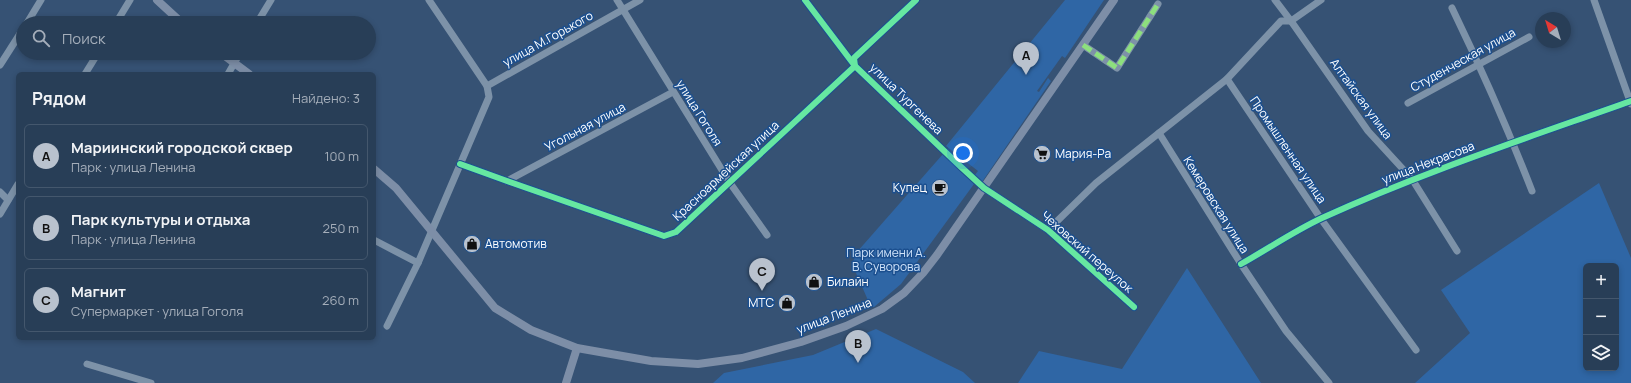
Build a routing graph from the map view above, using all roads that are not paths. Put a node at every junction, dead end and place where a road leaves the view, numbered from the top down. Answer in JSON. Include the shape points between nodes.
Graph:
{"nodes":[{"id":1,"x":41,"y":0,"type":"edge"},
{"id":2,"x":130,"y":0,"type":"edge"},
{"id":3,"x":157,"y":0,"type":"edge"},
{"id":4,"x":271,"y":0,"type":"edge"},
{"id":5,"x":429,"y":0,"type":"edge"},
{"id":6,"x":617,"y":0,"type":"edge"},
{"id":7,"x":640,"y":0,"type":"edge"},
{"id":8,"x":805,"y":0,"type":"edge"},
{"id":9,"x":916,"y":0,"type":"edge"},
{"id":10,"x":1114,"y":0,"type":"edge"},
{"id":11,"x":1275,"y":0,"type":"edge"},
{"id":12,"x":1321,"y":0,"type":"edge"},
{"id":13,"x":1594,"y":0,"type":"edge"},
{"id":14,"x":1158,"y":4,"type":"dead end"},
{"id":15,"x":1452,"y":8,"type":"dead end"},
{"id":16,"x":623,"y":10,"type":"junction"},
{"id":17,"x":31,"y":16,"type":"edge"},
{"id":18,"x":120,"y":16,"type":"edge"},
{"id":19,"x":174,"y":16,"type":"edge"},
{"id":20,"x":261,"y":16,"type":"edge"},
{"id":21,"x":1291,"y":21,"type":"junction"},
{"id":22,"x":1529,"y":37,"type":"dead end"},
{"id":23,"x":16,"y":40,"type":"edge"},
{"id":24,"x":1083,"y":45,"type":"junction"},
{"id":25,"x":94,"y":60,"type":"edge"},
{"id":26,"x":230,"y":60,"type":"edge"},
{"id":27,"x":236,"y":60,"type":"edge"},
{"id":28,"x":234,"y":63,"type":"junction"},
{"id":29,"x":0,"y":65,"type":"edge"},
{"id":30,"x":1480,"y":65,"type":"junction"},
{"id":31,"x":855,"y":66,"type":"junction"},
{"id":32,"x":86,"y":72,"type":"edge"},
{"id":33,"x":229,"y":72,"type":"edge"},
{"id":34,"x":246,"y":72,"type":"edge"},
{"id":35,"x":1227,"y":79,"type":"junction"},
{"id":36,"x":487,"y":86,"type":"junction"},
{"id":37,"x":673,"y":92,"type":"junction"},
{"id":38,"x":1631,"y":102,"type":"edge"},
{"id":39,"x":1408,"y":103,"type":"dead end"},
{"id":40,"x":1158,"y":133,"type":"junction"},
{"id":41,"x":1513,"y":142,"type":"junction"},
{"id":42,"x":460,"y":164,"type":"junction"},
{"id":43,"x":376,"y":171,"type":"edge"},
{"id":44,"x":1412,"y":179,"type":"junction"},
{"id":45,"x":507,"y":181,"type":"junction"},
{"id":46,"x":730,"y":183,"type":"junction"},
{"id":47,"x":16,"y":187,"type":"edge"},
{"id":48,"x":984,"y":188,"type":"junction"},
{"id":49,"x":1532,"y":191,"type":"dead end"},
{"id":50,"x":0,"y":192,"type":"edge"},
{"id":51,"x":8,"y":200,"type":"junction"},
{"id":52,"x":0,"y":214,"type":"edge"},
{"id":53,"x":1321,"y":219,"type":"junction"},
{"id":54,"x":1048,"y":230,"type":"junction"},
{"id":55,"x":432,"y":232,"type":"junction"},
{"id":56,"x":767,"y":235,"type":"dead end"},
{"id":57,"x":376,"y":241,"type":"edge"},
{"id":58,"x":1457,"y":251,"type":"dead end"},
{"id":59,"x":418,"y":263,"type":"junction"},
{"id":60,"x":1241,"y":264,"type":"junction"},
{"id":61,"x":1134,"y":307,"type":"dead end"},
{"id":62,"x":387,"y":326,"type":"dead end"},
{"id":63,"x":577,"y":348,"type":"junction"},
{"id":64,"x":1416,"y":350,"type":"dead end"},
{"id":65,"x":87,"y":364,"type":"dead end"},
{"id":66,"x":151,"y":383,"type":"edge"},
{"id":67,"x":566,"y":383,"type":"edge"},
{"id":68,"x":1329,"y":383,"type":"edge"}],
"edges":[{"from":1,"to":17,"type":"street"},
{"from":2,"to":18,"type":"street"},
{"from":3,"to":19,"type":"main road"},
{"from":4,"to":20,"type":"street"},
{"from":5,"to":36,"type":"street"},
{"from":6,"to":16,"type":"street","name":"улица Гоголя"},
{"from":7,"to":16,"type":"street","name":"улица М.Горького"},
{"from":8,"to":31,"type":"street","name":"улица Тургенева"},
{"from":9,"to":31,"type":"street","name":"Красноармейская улица","via":[[854,58]]},
{"from":10,"to":24,"type":"main road","name":"улица Ленина"},
{"from":11,"to":21,"type":"street","name":"Алтайская улица"},
{"from":12,"to":21,"type":"street"},
{"from":13,"to":38,"type":"street"},
{"from":14,"to":24,"type":"street","via":[[1117,68]]},
{"from":15,"to":30,"type":"street"},
{"from":16,"to":36,"type":"street","name":"улица М.Горького"},
{"from":16,"to":37,"type":"street","name":"улица Гоголя"},
{"from":21,"to":35,"type":"street","via":[[1281,21]]},
{"from":21,"to":44,"type":"street","name":"Алтайская улица","via":[[1368,131]]},
{"from":22,"to":30,"type":"street","name":"Студенческая улица"},
{"from":23,"to":29,"type":"street"},
{"from":24,"to":48,"type":"main road","name":"улица Ленина"},
{"from":25,"to":32,"type":"street"},
{"from":26,"to":28,"type":"main road"},
{"from":27,"to":28,"type":"street"},
{"from":28,"to":33,"type":"street"},
{"from":28,"to":34,"type":"main road"},
{"from":30,"to":39,"type":"street","name":"Студенческая улица"},
{"from":30,"to":41,"type":"street"},
{"from":31,"to":46,"type":"street","name":"Красноармейская улица"},
{"from":31,"to":48,"type":"street","name":"улица Тургенева"},
{"from":35,"to":40,"type":"street"},
{"from":35,"to":53,"type":"street","name":"Промышленная улица"},
{"from":36,"to":42,"type":"street","via":[[489,97]]},
{"from":37,"to":45,"type":"street","name":"Угольная улица"},
{"from":37,"to":46,"type":"street","name":"улица Гоголя"},
{"from":38,"to":41,"type":"street","name":"улица Некрасова"},
{"from":40,"to":54,"type":"street","via":[[1096,184]]},
{"from":40,"to":60,"type":"street","name":"Кемеровская улица"},
{"from":41,"to":44,"type":"street","name":"улица Некрасова"},
{"from":41,"to":49,"type":"street"},
{"from":42,"to":45,"type":"street","name":"Красноармейская улица"},
{"from":42,"to":55,"type":"street"},
{"from":43,"to":55,"type":"main road","name":"улица Ленина","via":[[396,188]]},
{"from":44,"to":53,"type":"street","name":"улица Некрасова"},
{"from":44,"to":58,"type":"street","name":"Алтайская улица"},
{"from":45,"to":46,"type":"street","name":"Красноармейская улица","via":[[664,236],[676,232]]},
{"from":46,"to":56,"type":"street","name":"улица Гоголя"},
{"from":47,"to":51,"type":"street"},
{"from":48,"to":54,"type":"street","name":"Чеховский переулок"},
{"from":48,"to":63,"type":"main road","name":"улица Ленина","via":[[923,274],[904,293],[882,309],[851,324],[756,355],[698,364],[651,362]]},
{"from":50,"to":51,"type":"street"},
{"from":51,"to":52,"type":"street"},
{"from":53,"to":60,"type":"street","name":"улица Некрасова"},
{"from":53,"to":64,"type":"street","name":"Промышленная улица"},
{"from":54,"to":61,"type":"street","name":"Чеховский переулок"},
{"from":55,"to":59,"type":"street"},
{"from":55,"to":63,"type":"main road","name":"улица Ленина","via":[[495,308],[531,330]]},
{"from":57,"to":59,"type":"street"},
{"from":59,"to":62,"type":"street"},
{"from":60,"to":68,"type":"street","name":"Кемеровская улица","via":[[1286,331]]},
{"from":63,"to":67,"type":"main road"},
{"from":65,"to":66,"type":"street"}]}
